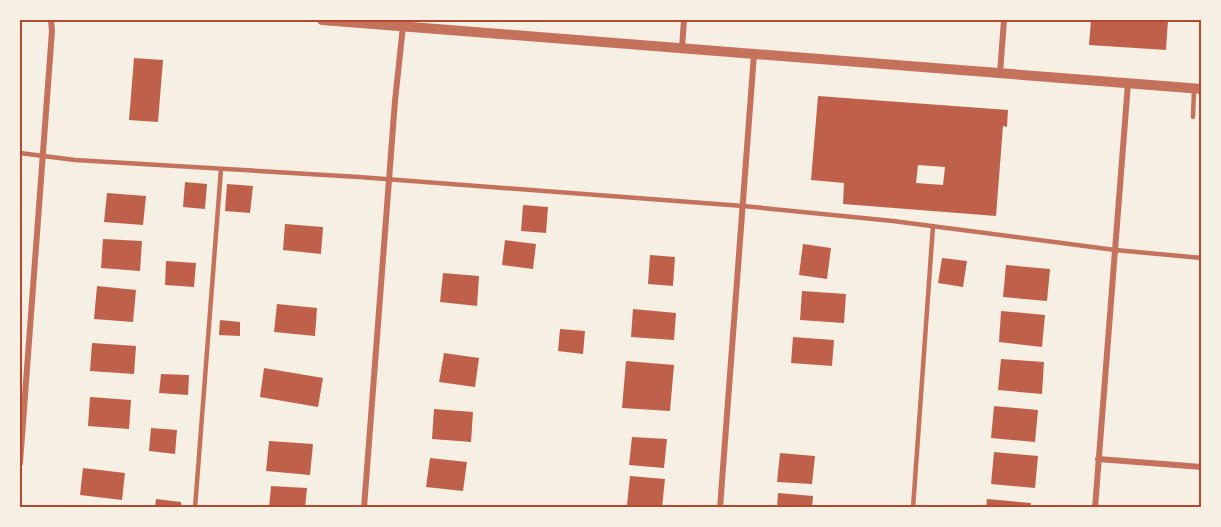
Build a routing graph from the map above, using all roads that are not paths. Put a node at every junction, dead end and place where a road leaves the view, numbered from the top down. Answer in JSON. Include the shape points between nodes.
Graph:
{"nodes":[{"id":1,"x":51,"y":20,"type":"edge"},
{"id":2,"x":322,"y":20,"type":"edge"},
{"id":3,"x":684,"y":20,"type":"edge"},
{"id":4,"x":1004,"y":20,"type":"edge"},
{"id":5,"x":370,"y":21,"type":"edge"},
{"id":6,"x":403,"y":26,"type":"junction"},
{"id":7,"x":682,"y":48,"type":"junction"},
{"id":8,"x":754,"y":54,"type":"junction"},
{"id":9,"x":1000,"y":73,"type":"junction"},
{"id":10,"x":1128,"y":83,"type":"junction"},
{"id":11,"x":1198,"y":89,"type":"edge"},
{"id":12,"x":1194,"y":117,"type":"dead end"},
{"id":13,"x":20,"y":153,"type":"edge"},
{"id":14,"x":43,"y":155,"type":"junction"},
{"id":15,"x":221,"y":169,"type":"junction"},
{"id":16,"x":388,"y":180,"type":"junction"},
{"id":17,"x":743,"y":206,"type":"junction"},
{"id":18,"x":933,"y":226,"type":"junction"},
{"id":19,"x":1115,"y":250,"type":"junction"},
{"id":20,"x":1202,"y":258,"type":"edge"},
{"id":21,"x":1098,"y":459,"type":"junction"},
{"id":22,"x":20,"y":463,"type":"edge"},
{"id":23,"x":1202,"y":467,"type":"edge"},
{"id":24,"x":195,"y":507,"type":"edge"},
{"id":25,"x":364,"y":507,"type":"edge"},
{"id":26,"x":720,"y":507,"type":"edge"},
{"id":27,"x":913,"y":507,"type":"edge"},
{"id":28,"x":1095,"y":507,"type":"edge"}],
"edges":[{"from":1,"to":14,"type":"street"},
{"from":2,"to":5,"type":"street"},
{"from":3,"to":7,"type":"street"},
{"from":4,"to":9,"type":"street"},
{"from":5,"to":6,"type":"street"},
{"from":6,"to":7,"type":"street"},
{"from":6,"to":16,"type":"street"},
{"from":7,"to":8,"type":"street"},
{"from":8,"to":9,"type":"street"},
{"from":8,"to":17,"type":"street"},
{"from":9,"to":10,"type":"street"},
{"from":10,"to":11,"type":"street"},
{"from":10,"to":19,"type":"street"},
{"from":11,"to":12,"type":"lane"},
{"from":13,"to":14,"type":"lane"},
{"from":14,"to":15,"type":"lane"},
{"from":14,"to":22,"type":"street"},
{"from":15,"to":16,"type":"lane"},
{"from":15,"to":24,"type":"lane"},
{"from":16,"to":17,"type":"lane"},
{"from":16,"to":25,"type":"street"},
{"from":17,"to":18,"type":"lane"},
{"from":17,"to":26,"type":"street"},
{"from":18,"to":19,"type":"lane"},
{"from":18,"to":27,"type":"lane"},
{"from":19,"to":20,"type":"lane"},
{"from":19,"to":21,"type":"street"},
{"from":21,"to":23,"type":"street"},
{"from":21,"to":28,"type":"street"}]}
